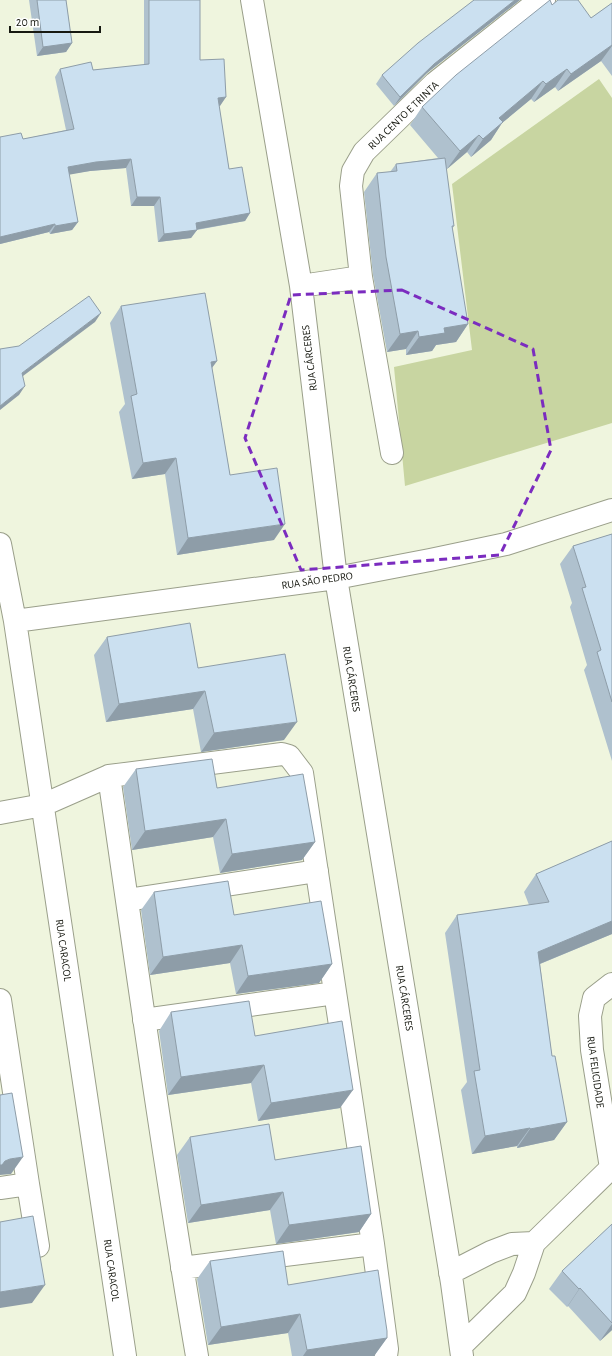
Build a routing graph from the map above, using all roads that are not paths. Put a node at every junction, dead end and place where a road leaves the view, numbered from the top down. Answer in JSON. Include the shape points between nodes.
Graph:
{"nodes":[{"id":1,"x":252,"y":0,"type":"edge"},
{"id":2,"x":535,"y":2,"type":"edge"},
{"id":3,"x":361,"y":277,"type":"junction"},
{"id":4,"x":301,"y":286,"type":"junction"},
{"id":5,"x":392,"y":454,"type":"dead end"},
{"id":6,"x":612,"y":510,"type":"edge"},
{"id":7,"x":0,"y":544,"type":"edge"},
{"id":8,"x":336,"y":578,"type":"junction"},
{"id":9,"x":15,"y":621,"type":"junction"},
{"id":10,"x":109,"y":776,"type":"junction"},
{"id":11,"x":43,"y":805,"type":"junction"},
{"id":12,"x":0,"y":813,"type":"edge"},
{"id":13,"x":317,"y":871,"type":"junction"},
{"id":14,"x":127,"y":900,"type":"junction"},
{"id":15,"x":612,"y":984,"type":"edge"},
{"id":16,"x":335,"y":993,"type":"junction"},
{"id":17,"x":0,"y":1000,"type":"edge"},
{"id":18,"x":144,"y":1020,"type":"junction"},
{"id":19,"x":5,"y":1062,"type":"edge"},
{"id":20,"x":611,"y":1167,"type":"edge"},
{"id":21,"x":28,"y":1184,"type":"junction"},
{"id":22,"x":0,"y":1188,"type":"edge"},
{"id":23,"x":534,"y":1243,"type":"junction"},
{"id":24,"x":373,"y":1244,"type":"junction"},
{"id":25,"x":40,"y":1262,"type":"edge"},
{"id":26,"x":182,"y":1268,"type":"junction"},
{"id":27,"x":450,"y":1273,"type":"junction"},
{"id":28,"x":462,"y":1351,"type":"edge"},
{"id":29,"x":125,"y":1356,"type":"edge"},
{"id":30,"x":197,"y":1356,"type":"edge"},
{"id":31,"x":386,"y":1356,"type":"edge"}],
"edges":[{"from":1,"to":4,"type":"street","name":"RUA CÁRCERES"},
{"from":2,"to":3,"type":"street","name":"RUA CENTO E TRINTA","via":[[435,83],[364,152],[353,170],[351,186]]},
{"from":3,"to":4,"type":"street"},
{"from":3,"to":5,"type":"street","name":"RUA CENTO E TRINTA"},
{"from":4,"to":8,"type":"street","name":"RUA CÁRCERES"},
{"from":6,"to":8,"type":"street","name":"RUA SÃO PEDRO","via":[[506,544]]},
{"from":7,"to":9,"type":"street","name":"RUA CARACOL"},
{"from":8,"to":9,"type":"street","name":"RUA SÃO PEDRO"},
{"from":8,"to":27,"type":"street","name":"RUA CÁRCERES"},
{"from":9,"to":11,"type":"street","name":"RUA CARACOL"},
{"from":10,"to":11,"type":"street"},
{"from":10,"to":13,"type":"street","via":[[282,754],[289,756],[302,773]]},
{"from":10,"to":14,"type":"street"},
{"from":11,"to":12,"type":"street"},
{"from":11,"to":29,"type":"street","name":"RUA CARACOL"},
{"from":13,"to":14,"type":"street"},
{"from":13,"to":16,"type":"street"},
{"from":14,"to":18,"type":"street"},
{"from":15,"to":20,"type":"street","name":"RUA FELICIDADE","via":[[594,998],[590,1016],[592,1050]]},
{"from":16,"to":18,"type":"street"},
{"from":16,"to":24,"type":"street"},
{"from":17,"to":19,"type":"street"},
{"from":18,"to":26,"type":"street"},
{"from":19,"to":21,"type":"street"},
{"from":20,"to":23,"type":"street"},
{"from":21,"to":22,"type":"street"},
{"from":21,"to":25,"type":"street"},
{"from":23,"to":27,"type":"street","via":[[512,1244]]},
{"from":23,"to":28,"type":"street","via":[[515,1293]]},
{"from":24,"to":26,"type":"street"},
{"from":24,"to":31,"type":"street"},
{"from":26,"to":30,"type":"street"},
{"from":27,"to":28,"type":"street","name":"RUA CÁRCERES"}]}
